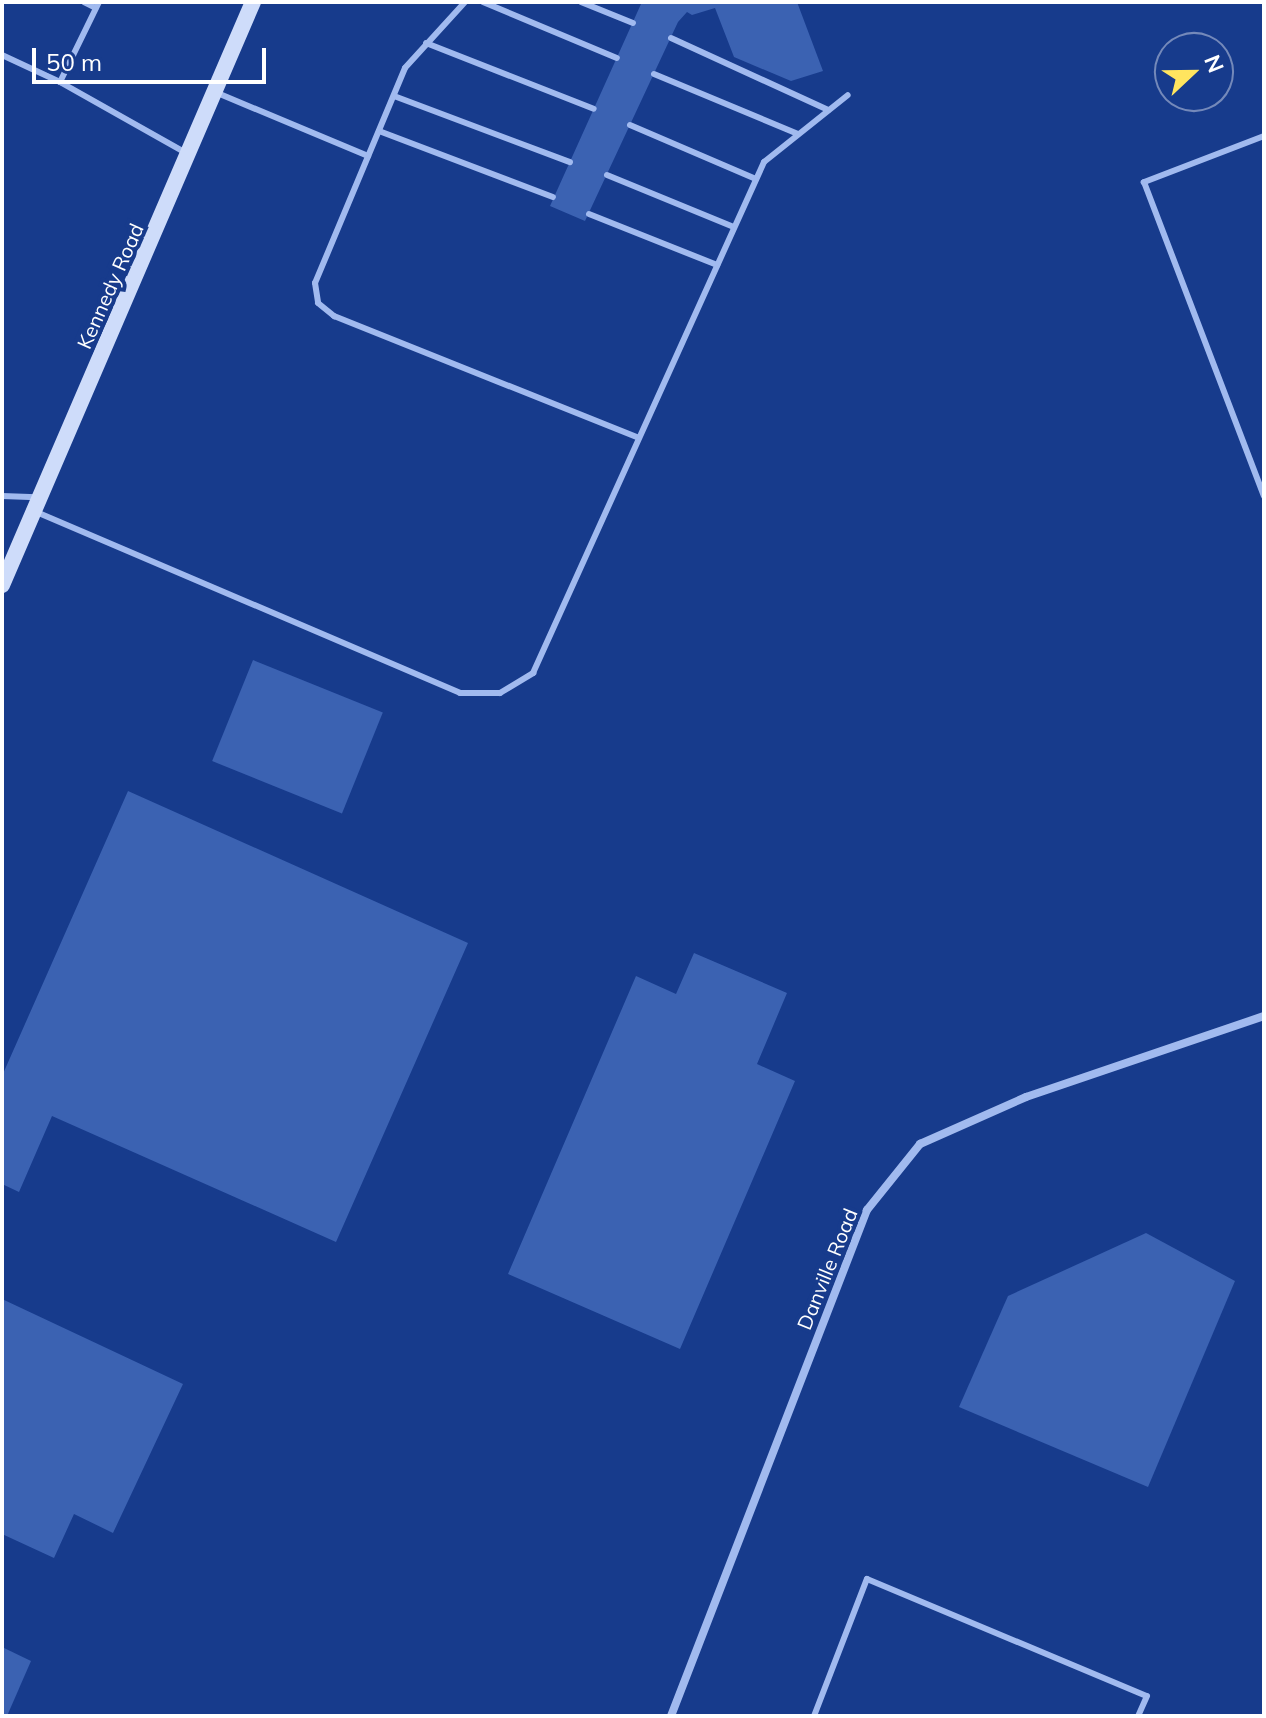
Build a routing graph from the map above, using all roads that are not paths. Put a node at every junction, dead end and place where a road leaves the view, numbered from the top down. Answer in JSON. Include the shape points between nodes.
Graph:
{"nodes":[{"id":1,"x":84,"y":2,"type":"edge"},
{"id":2,"x":253,"y":2,"type":"edge"},
{"id":3,"x":465,"y":2,"type":"edge"},
{"id":4,"x":483,"y":2,"type":"edge"},
{"id":5,"x":581,"y":2,"type":"edge"},
{"id":6,"x":98,"y":5,"type":"edge"},
{"id":7,"x":633,"y":23,"type":"dead end"},
{"id":8,"x":671,"y":38,"type":"dead end"},
{"id":9,"x":426,"y":43,"type":"junction"},
{"id":10,"x":2,"y":55,"type":"edge"},
{"id":11,"x":617,"y":58,"type":"dead end"},
{"id":12,"x":654,"y":74,"type":"dead end"},
{"id":13,"x":60,"y":82,"type":"junction"},
{"id":14,"x":215,"y":92,"type":"junction"},
{"id":15,"x":848,"y":95,"type":"dead end"},
{"id":16,"x":394,"y":96,"type":"junction"},
{"id":17,"x":594,"y":109,"type":"dead end"},
{"id":18,"x":828,"y":110,"type":"junction"},
{"id":19,"x":630,"y":125,"type":"dead end"},
{"id":20,"x":379,"y":131,"type":"junction"},
{"id":21,"x":799,"y":134,"type":"junction"},
{"id":22,"x":1264,"y":136,"type":"edge"},
{"id":23,"x":189,"y":155,"type":"junction"},
{"id":24,"x":368,"y":156,"type":"junction"},
{"id":25,"x":570,"y":162,"type":"dead end"},
{"id":26,"x":607,"y":175,"type":"dead end"},
{"id":27,"x":756,"y":179,"type":"junction"},
{"id":28,"x":553,"y":197,"type":"dead end"},
{"id":29,"x":589,"y":214,"type":"dead end"},
{"id":30,"x":734,"y":227,"type":"junction"},
{"id":31,"x":717,"y":265,"type":"junction"},
{"id":32,"x":639,"y":438,"type":"junction"},
{"id":33,"x":2,"y":496,"type":"edge"},
{"id":34,"x":1264,"y":496,"type":"edge"},
{"id":35,"x":37,"y":504,"type":"junction"},
{"id":36,"x":2,"y":585,"type":"edge"},
{"id":37,"x":1264,"y":1016,"type":"edge"},
{"id":38,"x":671,"y":1716,"type":"edge"},
{"id":39,"x":814,"y":1716,"type":"edge"},
{"id":40,"x":1138,"y":1716,"type":"edge"}],
"edges":[{"from":1,"to":6,"type":"lane"},
{"from":2,"to":14,"type":"main road","name":"Kennedy Road"},
{"from":3,"to":9,"type":"lane"},
{"from":4,"to":11,"type":"lane"},
{"from":5,"to":7,"type":"lane"},
{"from":6,"to":13,"type":"lane"},
{"from":8,"to":18,"type":"lane"},
{"from":9,"to":16,"type":"lane","via":[[405,68]]},
{"from":9,"to":17,"type":"lane"},
{"from":10,"to":13,"type":"lane"},
{"from":12,"to":21,"type":"lane"},
{"from":13,"to":23,"type":"lane"},
{"from":14,"to":23,"type":"main road","name":"Kennedy Road"},
{"from":14,"to":24,"type":"lane"},
{"from":15,"to":18,"type":"lane"},
{"from":16,"to":20,"type":"lane"},
{"from":16,"to":25,"type":"lane"},
{"from":18,"to":21,"type":"lane"},
{"from":19,"to":27,"type":"lane"},
{"from":20,"to":24,"type":"lane"},
{"from":20,"to":28,"type":"lane"},
{"from":21,"to":27,"type":"lane","via":[[764,162]]},
{"from":22,"to":34,"type":"lane","via":[[1144,182]]},
{"from":23,"to":35,"type":"main road","name":"Kennedy Road"},
{"from":24,"to":32,"type":"lane","via":[[315,283],[318,303],[334,316]]},
{"from":26,"to":30,"type":"lane"},
{"from":27,"to":30,"type":"lane"},
{"from":29,"to":31,"type":"lane"},
{"from":30,"to":31,"type":"lane"},
{"from":31,"to":32,"type":"lane"},
{"from":32,"to":35,"type":"lane","via":[[533,673],[500,693],[460,693]]},
{"from":33,"to":35,"type":"lane"},
{"from":35,"to":36,"type":"main road","name":"Kennedy Road"},
{"from":37,"to":38,"type":"street","name":"Danville Road","via":[[1026,1097],[920,1144],[867,1210]]},
{"from":39,"to":40,"type":"lane","via":[[867,1579],[1147,1696]]}]}
